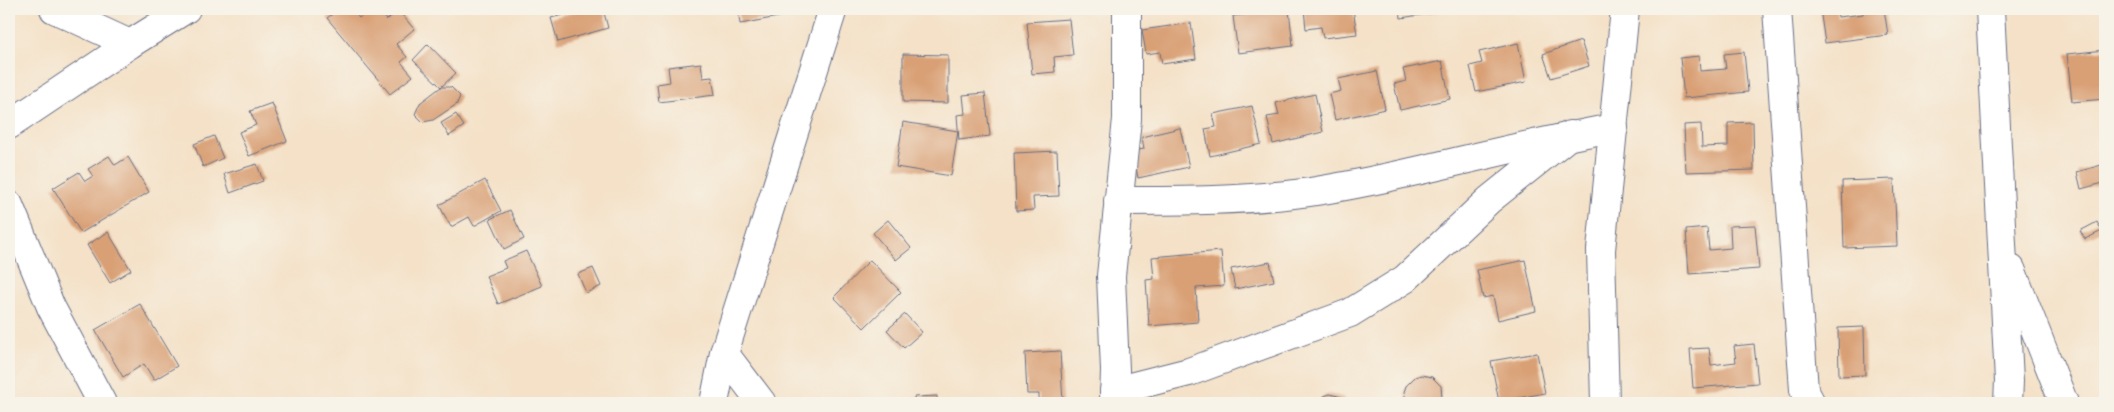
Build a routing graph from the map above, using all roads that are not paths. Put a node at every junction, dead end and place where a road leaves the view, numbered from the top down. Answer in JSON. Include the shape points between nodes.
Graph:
{"nodes":[{"id":1,"x":54,"y":9,"type":"edge"},
{"id":2,"x":186,"y":9,"type":"edge"},
{"id":3,"x":833,"y":9,"type":"edge"},
{"id":4,"x":1127,"y":9,"type":"edge"},
{"id":5,"x":1626,"y":9,"type":"edge"},
{"id":6,"x":1777,"y":9,"type":"edge"},
{"id":7,"x":1990,"y":9,"type":"edge"},
{"id":8,"x":130,"y":44,"type":"junction"},
{"id":9,"x":9,"y":125,"type":"edge"},
{"id":10,"x":1614,"y":128,"type":"junction"},
{"id":11,"x":1570,"y":135,"type":"junction"},
{"id":12,"x":1118,"y":201,"type":"junction"},
{"id":13,"x":9,"y":205,"type":"edge"},
{"id":14,"x":2003,"y":249,"type":"junction"},
{"id":15,"x":724,"y":353,"type":"junction"},
{"id":16,"x":1114,"y":397,"type":"edge"},
{"id":17,"x":102,"y":403,"type":"edge"},
{"id":18,"x":714,"y":403,"type":"edge"},
{"id":19,"x":762,"y":403,"type":"edge"},
{"id":20,"x":1605,"y":403,"type":"edge"},
{"id":21,"x":1811,"y":403,"type":"edge"},
{"id":22,"x":2008,"y":403,"type":"edge"},
{"id":23,"x":2064,"y":403,"type":"edge"}],
"edges":[{"from":1,"to":8,"type":"street"},
{"from":2,"to":8,"type":"street"},
{"from":3,"to":15,"type":"street"},
{"from":4,"to":12,"type":"street","via":[[1127,119]]},
{"from":5,"to":10,"type":"street"},
{"from":6,"to":21,"type":"street","via":[[1804,390]]},
{"from":7,"to":14,"type":"street"},
{"from":8,"to":9,"type":"street"},
{"from":10,"to":11,"type":"street"},
{"from":10,"to":20,"type":"street","via":[[1601,250]]},
{"from":11,"to":12,"type":"street","via":[[1310,192],[1217,200]]},
{"from":11,"to":16,"type":"street","via":[[1489,200],[1405,278],[1350,313]]},
{"from":12,"to":16,"type":"street","via":[[1111,276]]},
{"from":13,"to":17,"type":"street","via":[[51,307]]},
{"from":14,"to":22,"type":"street"},
{"from":14,"to":23,"type":"street"},
{"from":15,"to":18,"type":"street"},
{"from":15,"to":19,"type":"street"}]}
